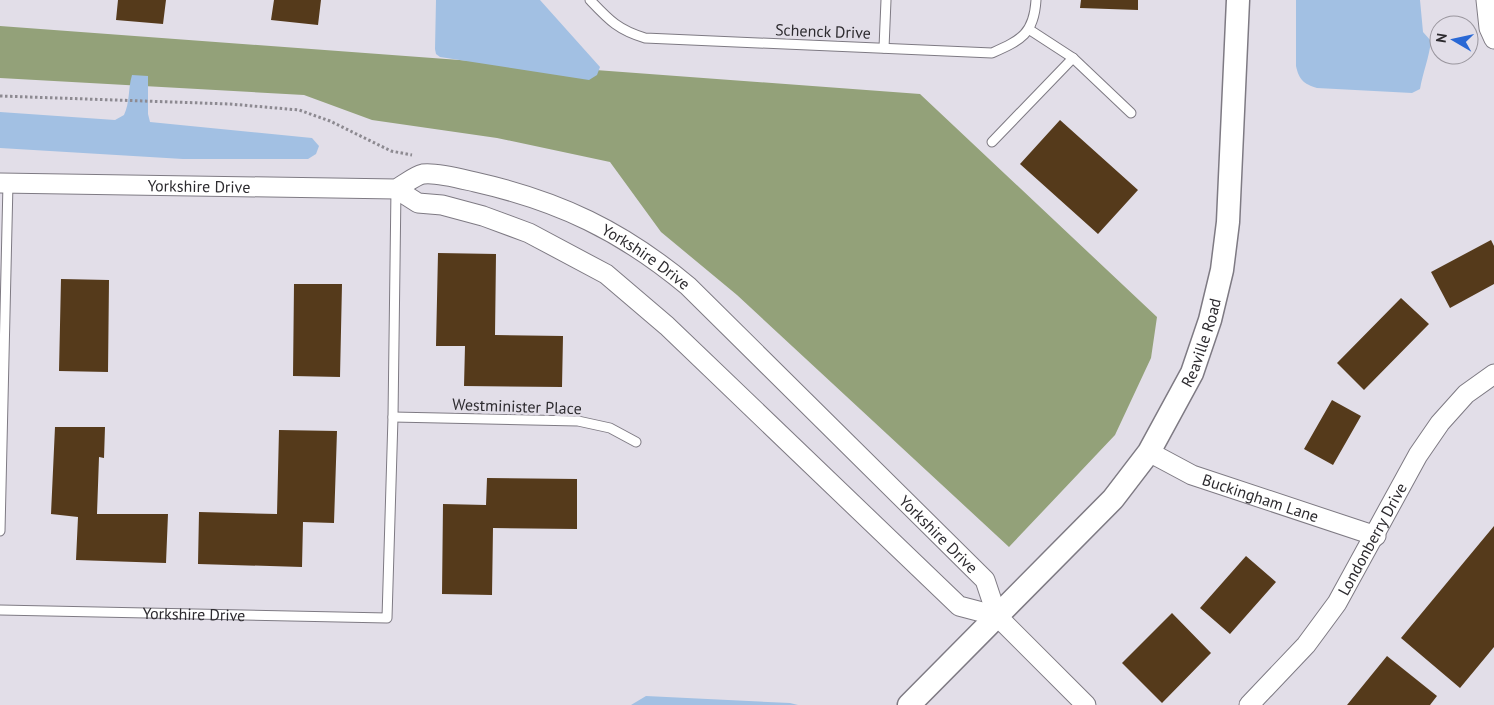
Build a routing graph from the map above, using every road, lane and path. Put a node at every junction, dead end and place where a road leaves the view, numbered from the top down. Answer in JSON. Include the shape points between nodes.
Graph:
{"nodes":[{"id":1,"x":590,"y":0,"type":"edge"},
{"id":2,"x":886,"y":0,"type":"edge"},
{"id":3,"x":1036,"y":0,"type":"edge"},
{"id":4,"x":1238,"y":0,"type":"edge"},
{"id":5,"x":1486,"y":0,"type":"edge"},
{"id":6,"x":1030,"y":30,"type":"junction"},
{"id":7,"x":1494,"y":39,"type":"edge"},
{"id":8,"x":884,"y":48,"type":"junction"},
{"id":9,"x":1073,"y":58,"type":"junction"},
{"id":10,"x":0,"y":96,"type":"edge"},
{"id":11,"x":152,"y":103,"type":"dead end"},
{"id":12,"x":1131,"y":113,"type":"dead end"},
{"id":13,"x":992,"y":142,"type":"dead end"},
{"id":14,"x":4,"y":183,"type":"edge"},
{"id":15,"x":396,"y":189,"type":"junction"},
{"id":16,"x":1494,"y":374,"type":"edge"},
{"id":17,"x":393,"y":417,"type":"junction"},
{"id":18,"x":636,"y":442,"type":"dead end"},
{"id":19,"x":1149,"y":452,"type":"junction"},
{"id":20,"x":0,"y":531,"type":"edge"},
{"id":21,"x":1376,"y":536,"type":"junction"},
{"id":22,"x":0,"y":610,"type":"edge"},
{"id":23,"x":997,"y":616,"type":"junction"},
{"id":24,"x":909,"y":705,"type":"edge"},
{"id":25,"x":1086,"y":705,"type":"edge"},
{"id":26,"x":1249,"y":705,"type":"edge"}],
"edges":[{"from":1,"to":8,"type":"lane","name":"Schenck Drive","via":[[611,23],[625,32],[645,38]]},
{"from":2,"to":8,"type":"lane"},
{"from":3,"to":6,"type":"lane"},
{"from":4,"to":19,"type":"street","name":"Reaville Road","via":[[1228,222],[1222,270],[1192,373]]},
{"from":5,"to":7,"type":"street","via":[[1489,28]]},
{"from":6,"to":8,"type":"lane","name":"Schenck Drive","via":[[1017,42],[992,53]]},
{"from":6,"to":9,"type":"lane"},
{"from":9,"to":12,"type":"lane"},
{"from":9,"to":13,"type":"lane"},
{"from":10,"to":11,"type":"path"},
{"from":14,"to":15,"type":"street","name":"Yorkshire Drive"},
{"from":14,"to":20,"type":"lane"},
{"from":15,"to":17,"type":"lane"},
{"from":15,"to":23,"type":"street","via":[[418,203],[442,205],[529,233],[606,274],[667,326],[959,606]]},
{"from":15,"to":23,"type":"street","name":"Yorkshire Drive","via":[[423,174],[494,187],[583,217],[646,253],[688,286],[985,580]]},
{"from":16,"to":21,"type":"street","name":"Londonberry Drive","via":[[1466,394],[1440,423],[1418,455]]},
{"from":17,"to":18,"type":"lane","name":"Westminister Place","via":[[578,421],[610,428]]},
{"from":17,"to":22,"type":"lane","name":"Yorkshire Drive","via":[[387,618]]},
{"from":19,"to":21,"type":"street","name":"Buckingham Lane","via":[[1192,475]]},
{"from":19,"to":23,"type":"street","name":"Reaville Road","via":[[1113,499]]},
{"from":21,"to":26,"type":"street","name":"Londonberry Drive","via":[[1337,603],[1306,645]]},
{"from":23,"to":24,"type":"street","name":"Reaville Road"},
{"from":23,"to":25,"type":"street"}]}
